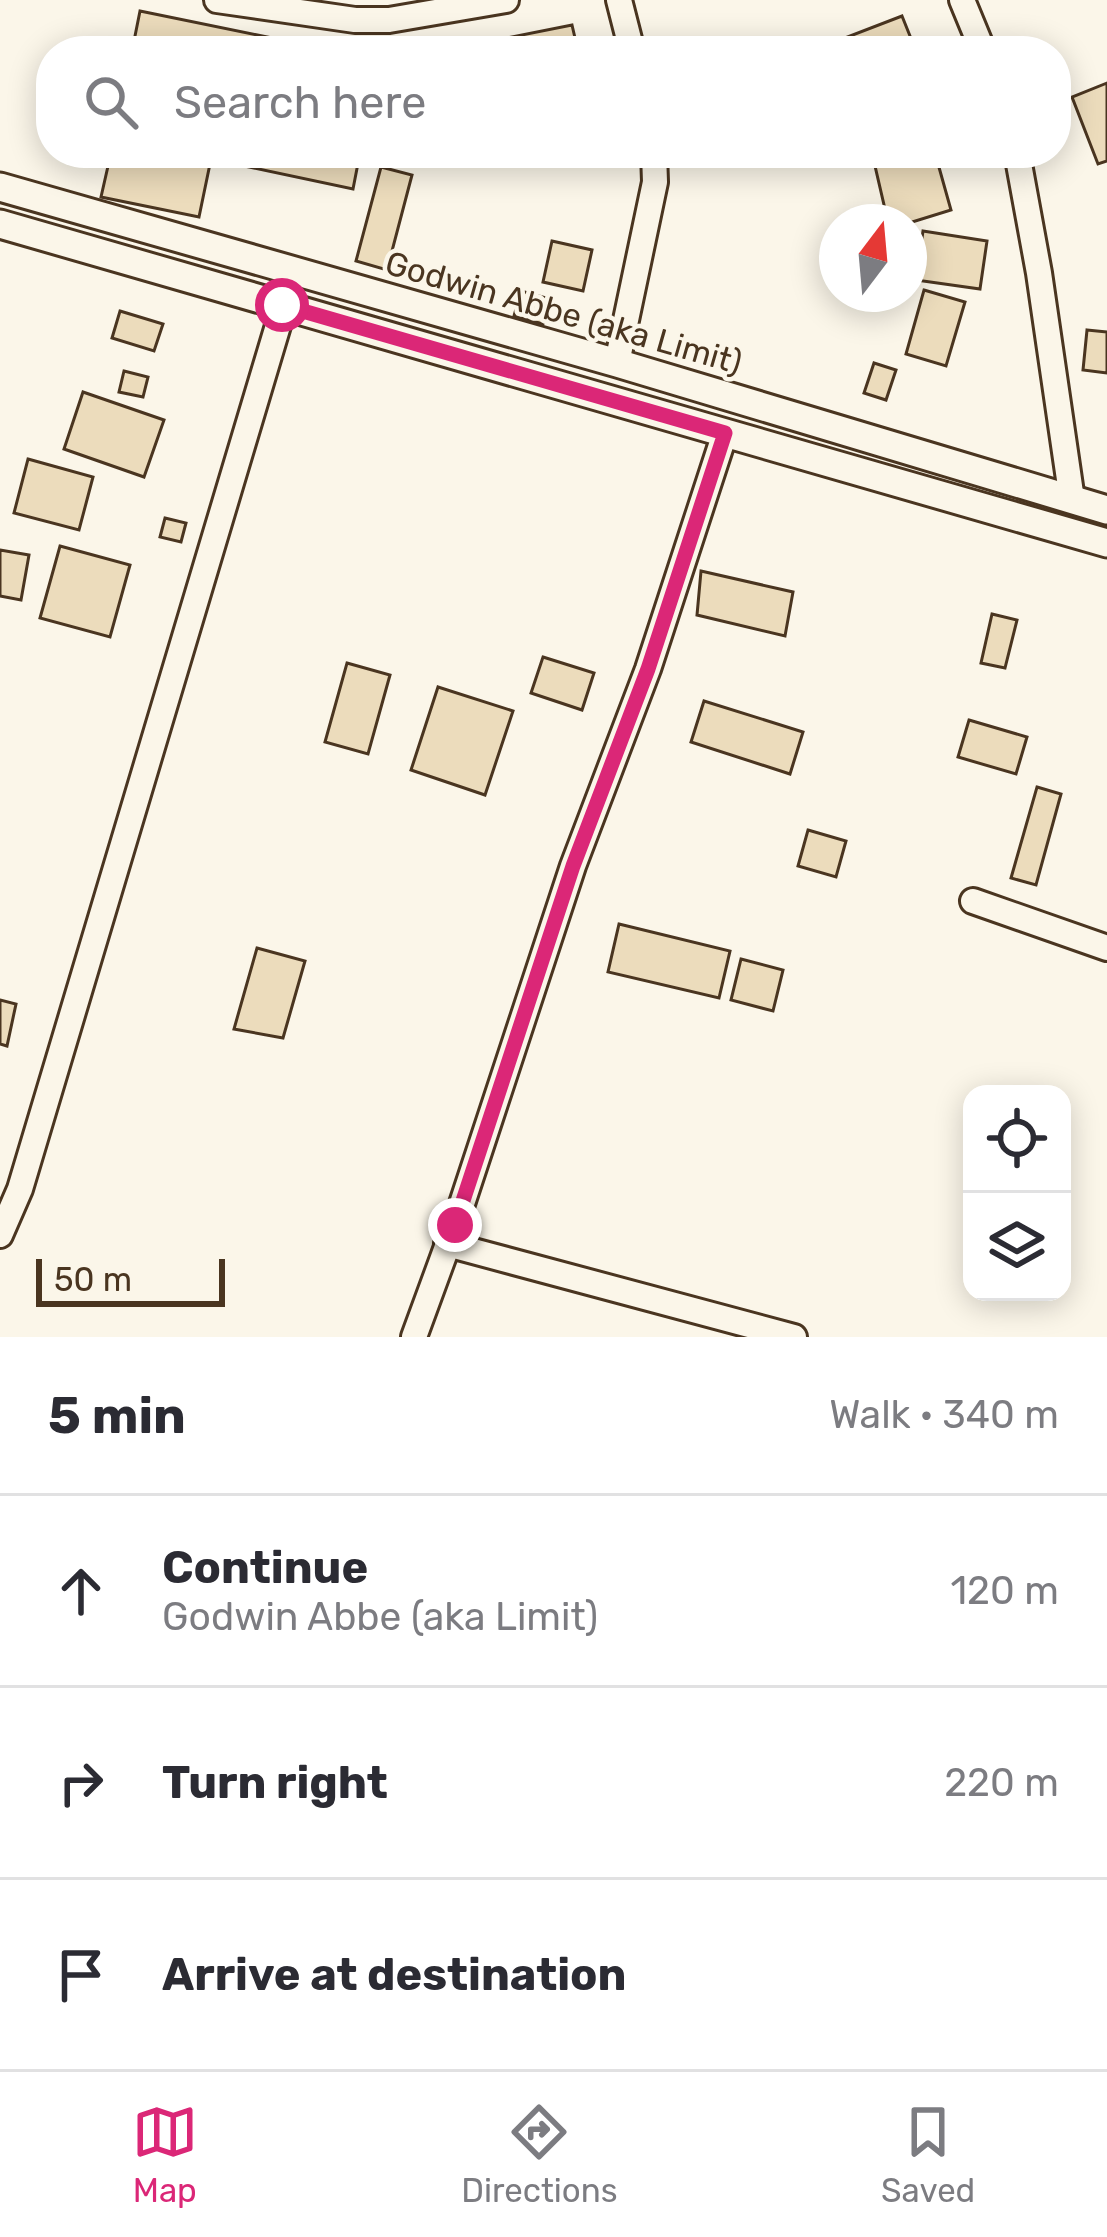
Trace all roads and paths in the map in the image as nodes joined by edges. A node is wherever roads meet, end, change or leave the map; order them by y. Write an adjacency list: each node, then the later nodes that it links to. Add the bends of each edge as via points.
1 (217, 0): 2 (street, via 355,20)
2 (506, 0)
3 (620, 0): 5 (street)
4 (962, 0): 6 (street)
5 (628, 36)
6 (977, 36)
7 (655, 168): 13 (street)
8 (1020, 168): 15 (street)
9 (0, 187): 11 (street, Godwin Abbe (aka Limit))
10 (0, 224): 12 (street)
11 (294, 272): 12 (street); 13 (street, Godwin Abbe (aka Limit))
12 (282, 305): 14 (street); 20 (street)
13 (617, 363): 15 (street, Godwin Abbe (aka Limit))
14 (725, 433): 17 (street); 22 (street)
15 (1072, 500): 16 (street, Godwin Abbe (aka Limit))
16 (1107, 510)
17 (1107, 543)
18 (973, 901): 19 (street)
19 (1107, 948)
20 (10, 1186): 21 (street)
21 (0, 1235)
22 (447, 1244): 23 (street); 24 (street)
23 (414, 1337)
24 (794, 1337)

